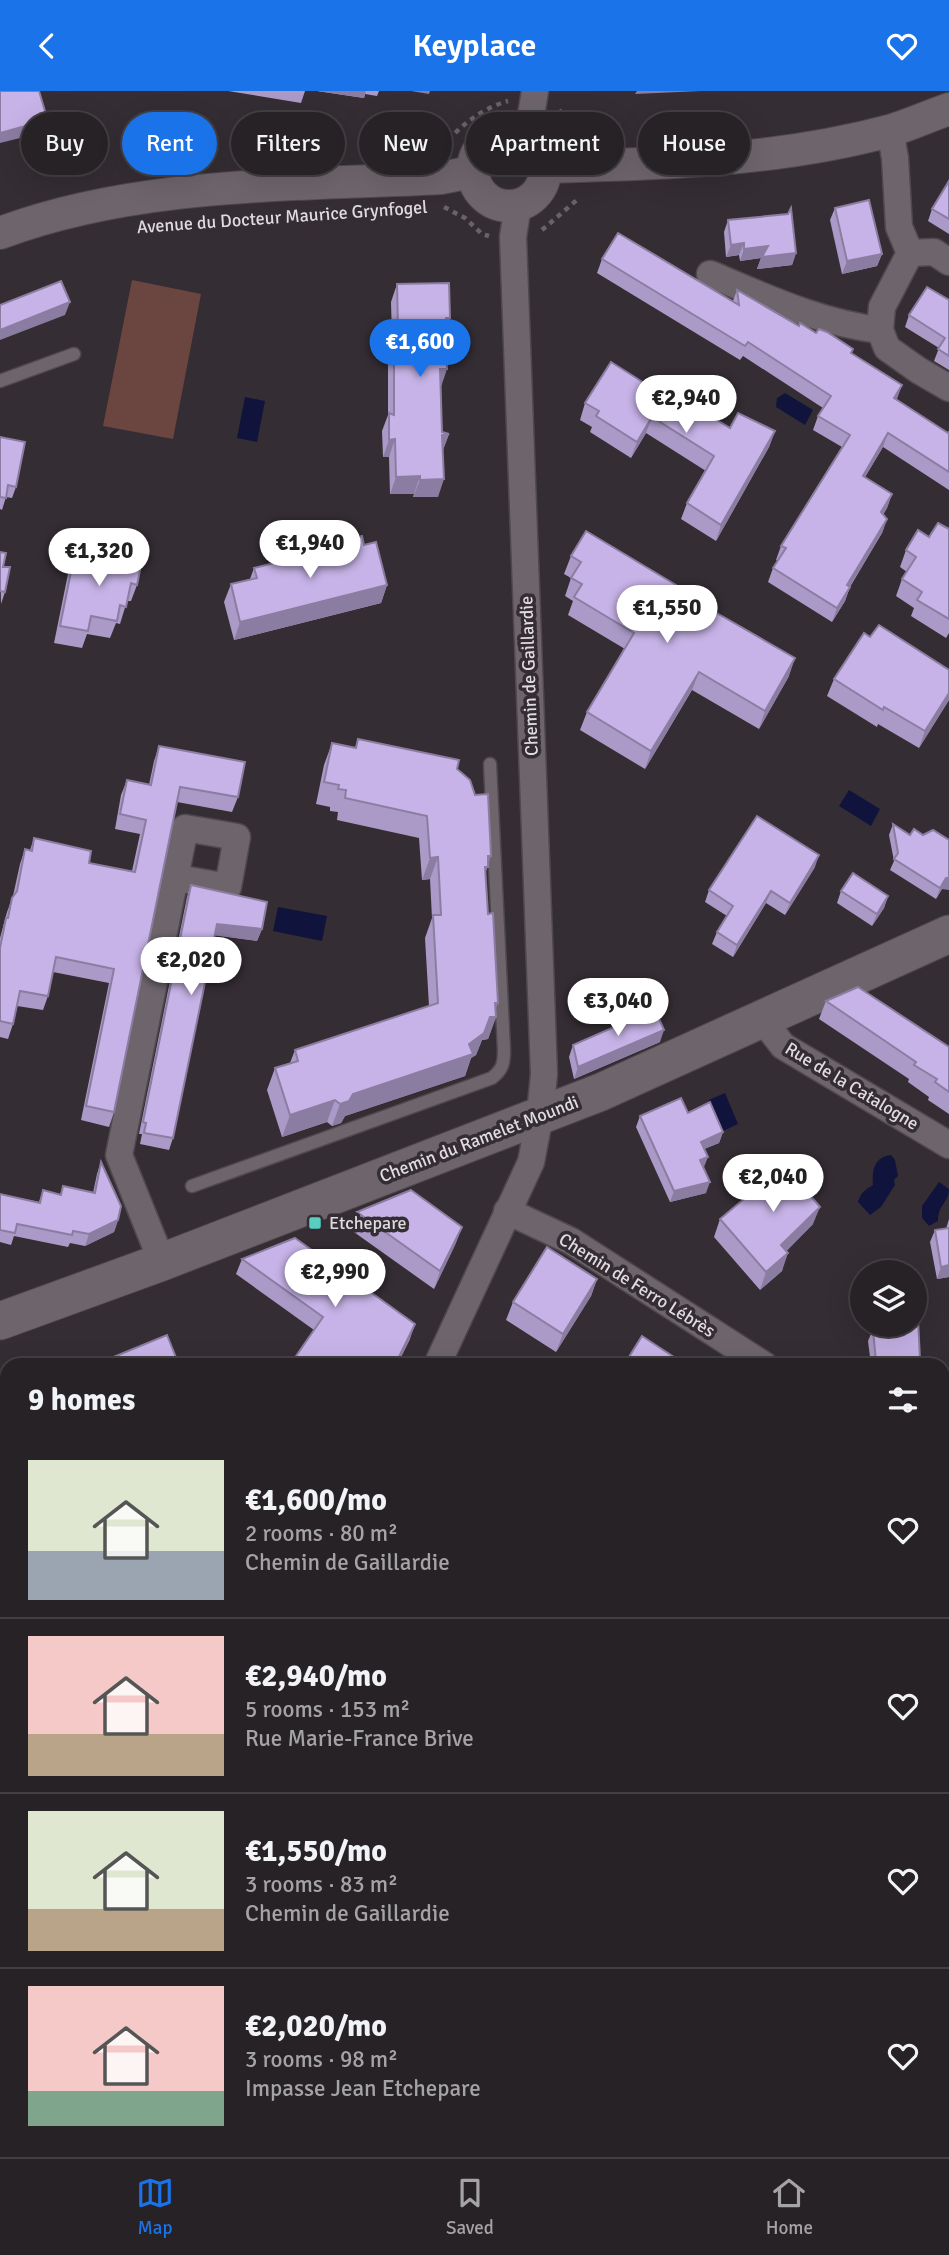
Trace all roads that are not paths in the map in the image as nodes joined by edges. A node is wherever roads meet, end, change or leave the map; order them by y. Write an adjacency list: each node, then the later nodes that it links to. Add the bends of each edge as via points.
1 (526, 95): 3 (street)
2 (949, 109): 4 (street)
3 (530, 112)
4 (890, 130): 5 (street, via 813,148 739,158); 11 (street, via 899,227)
5 (624, 163)
6 (466, 173): 10 (street, Avenue du Docteur Maurice Grynfogel, via 186,192 106,203)
7 (473, 175): 9 (street, via 485,197)
8 (544, 175): 9 (street, via 532,197)
9 (508, 204): 22 (street, Chemin de Gaillardie, via 504,237 544,1074)
10 (0, 233)
11 (910, 253): 12 (street, via 934,252); 14 (street, via 882,307)
12 (949, 262)
13 (710, 274): 14 (street, via 802,311)
14 (880, 330): 17 (street, via 887,348)
15 (74, 354): 16 (lane)
16 (0, 381)
17 (949, 388)
18 (490, 764): 24 (lane, via 504,1050 500,1071)
19 (177, 879): 26 (street, via 119,1155)
20 (949, 934): 21 (main road, Chemin du Ramelet Moundi)
21 (762, 1019): 22 (main road, Chemin du Ramelet Moundi); 23 (street, Rue de la Catalogne, via 783,1046)
22 (540, 1115): 25 (street, via 531,1162); 26 (main road, Chemin du Ramelet Moundi)
23 (949, 1145)
24 (192, 1187)
25 (507, 1211): 28 (street); 29 (street, Chemin de Ferro Lébrès, via 571,1241)
26 (162, 1262): 27 (main road, Chemin du Ramelet Moundi)
27 (0, 1321)
28 (441, 1358)
29 (753, 1358)

